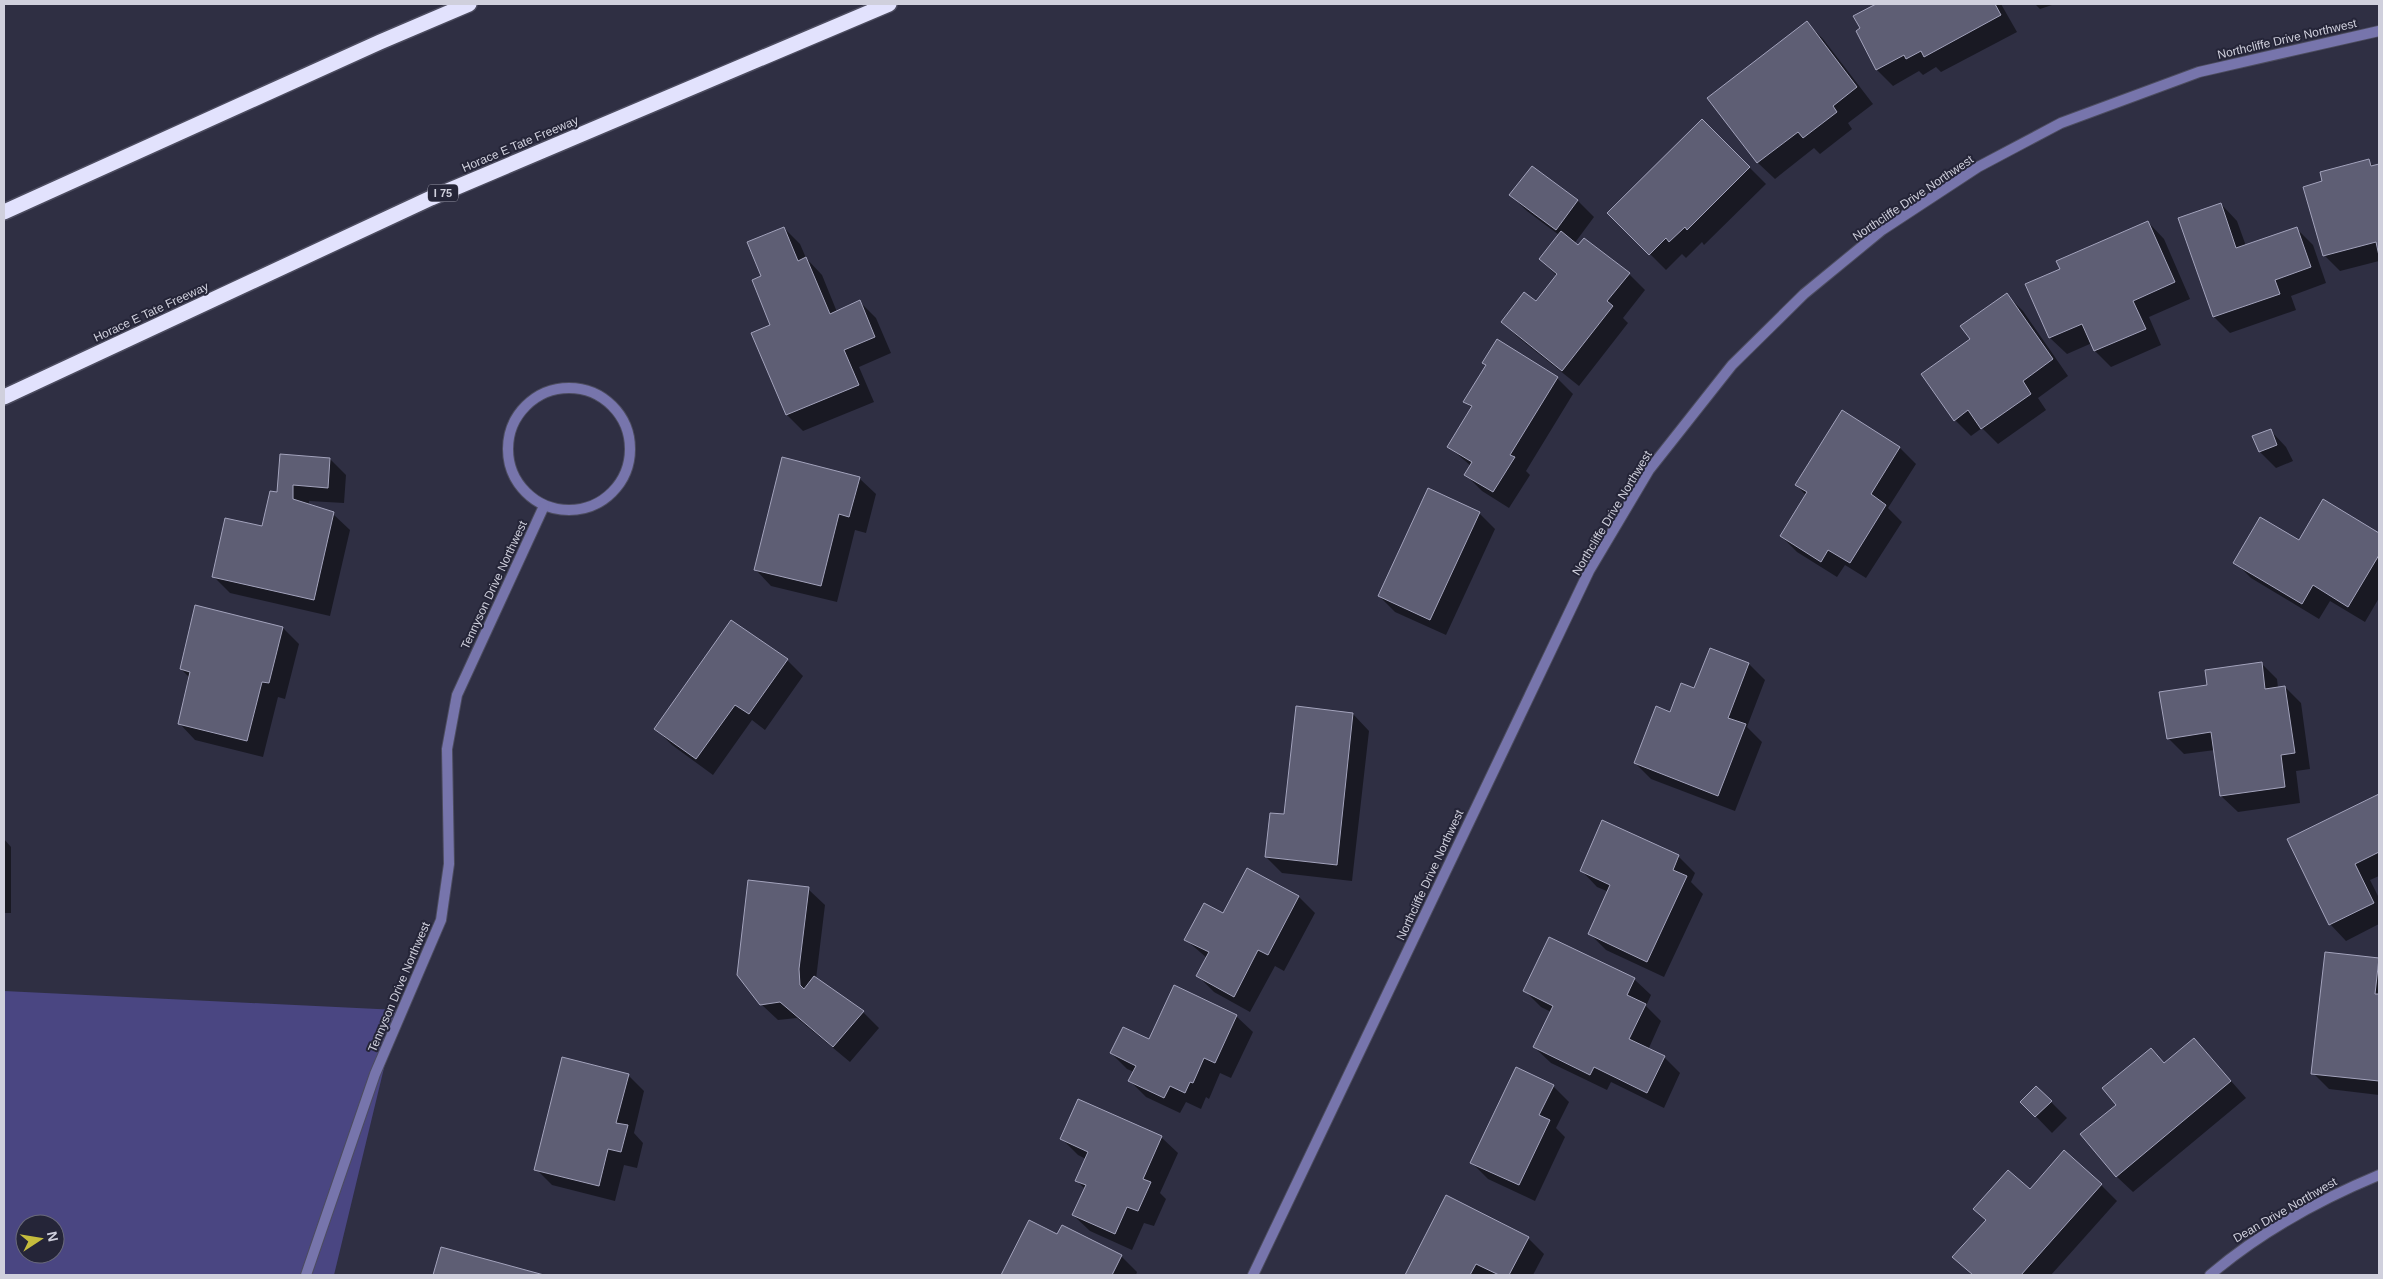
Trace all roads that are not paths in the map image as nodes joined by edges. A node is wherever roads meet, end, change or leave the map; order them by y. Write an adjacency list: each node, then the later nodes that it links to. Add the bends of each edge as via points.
1 (469, 4): 4 (highway)
2 (889, 4): 5 (highway, Horace E Tate Freeway / I 75, via 431,198)
3 (2379, 31): 9 (street, Northcliffe Drive Northwest, via 2199,72 2061,123 1978,167 1882,230 1804,294 1732,365 1649,470 1589,572)
4 (4, 212)
5 (4, 397)
6 (544, 506): 6 (street, via 574,511 614,493 629,465 630,438 617,410 596,394 568,388 540,395 520,413 510,432 508,452 514,474 524,492); 8 (street, Tennyson Drive Northwest, via 457,695 447,749 449,864 440,920 376,1074)
7 (2379, 1175): 10 (street, Dean Drive Northwest, via 2339,1192 2241,1249)
8 (306, 1275)
9 (1253, 1275)
10 (2210, 1275)

